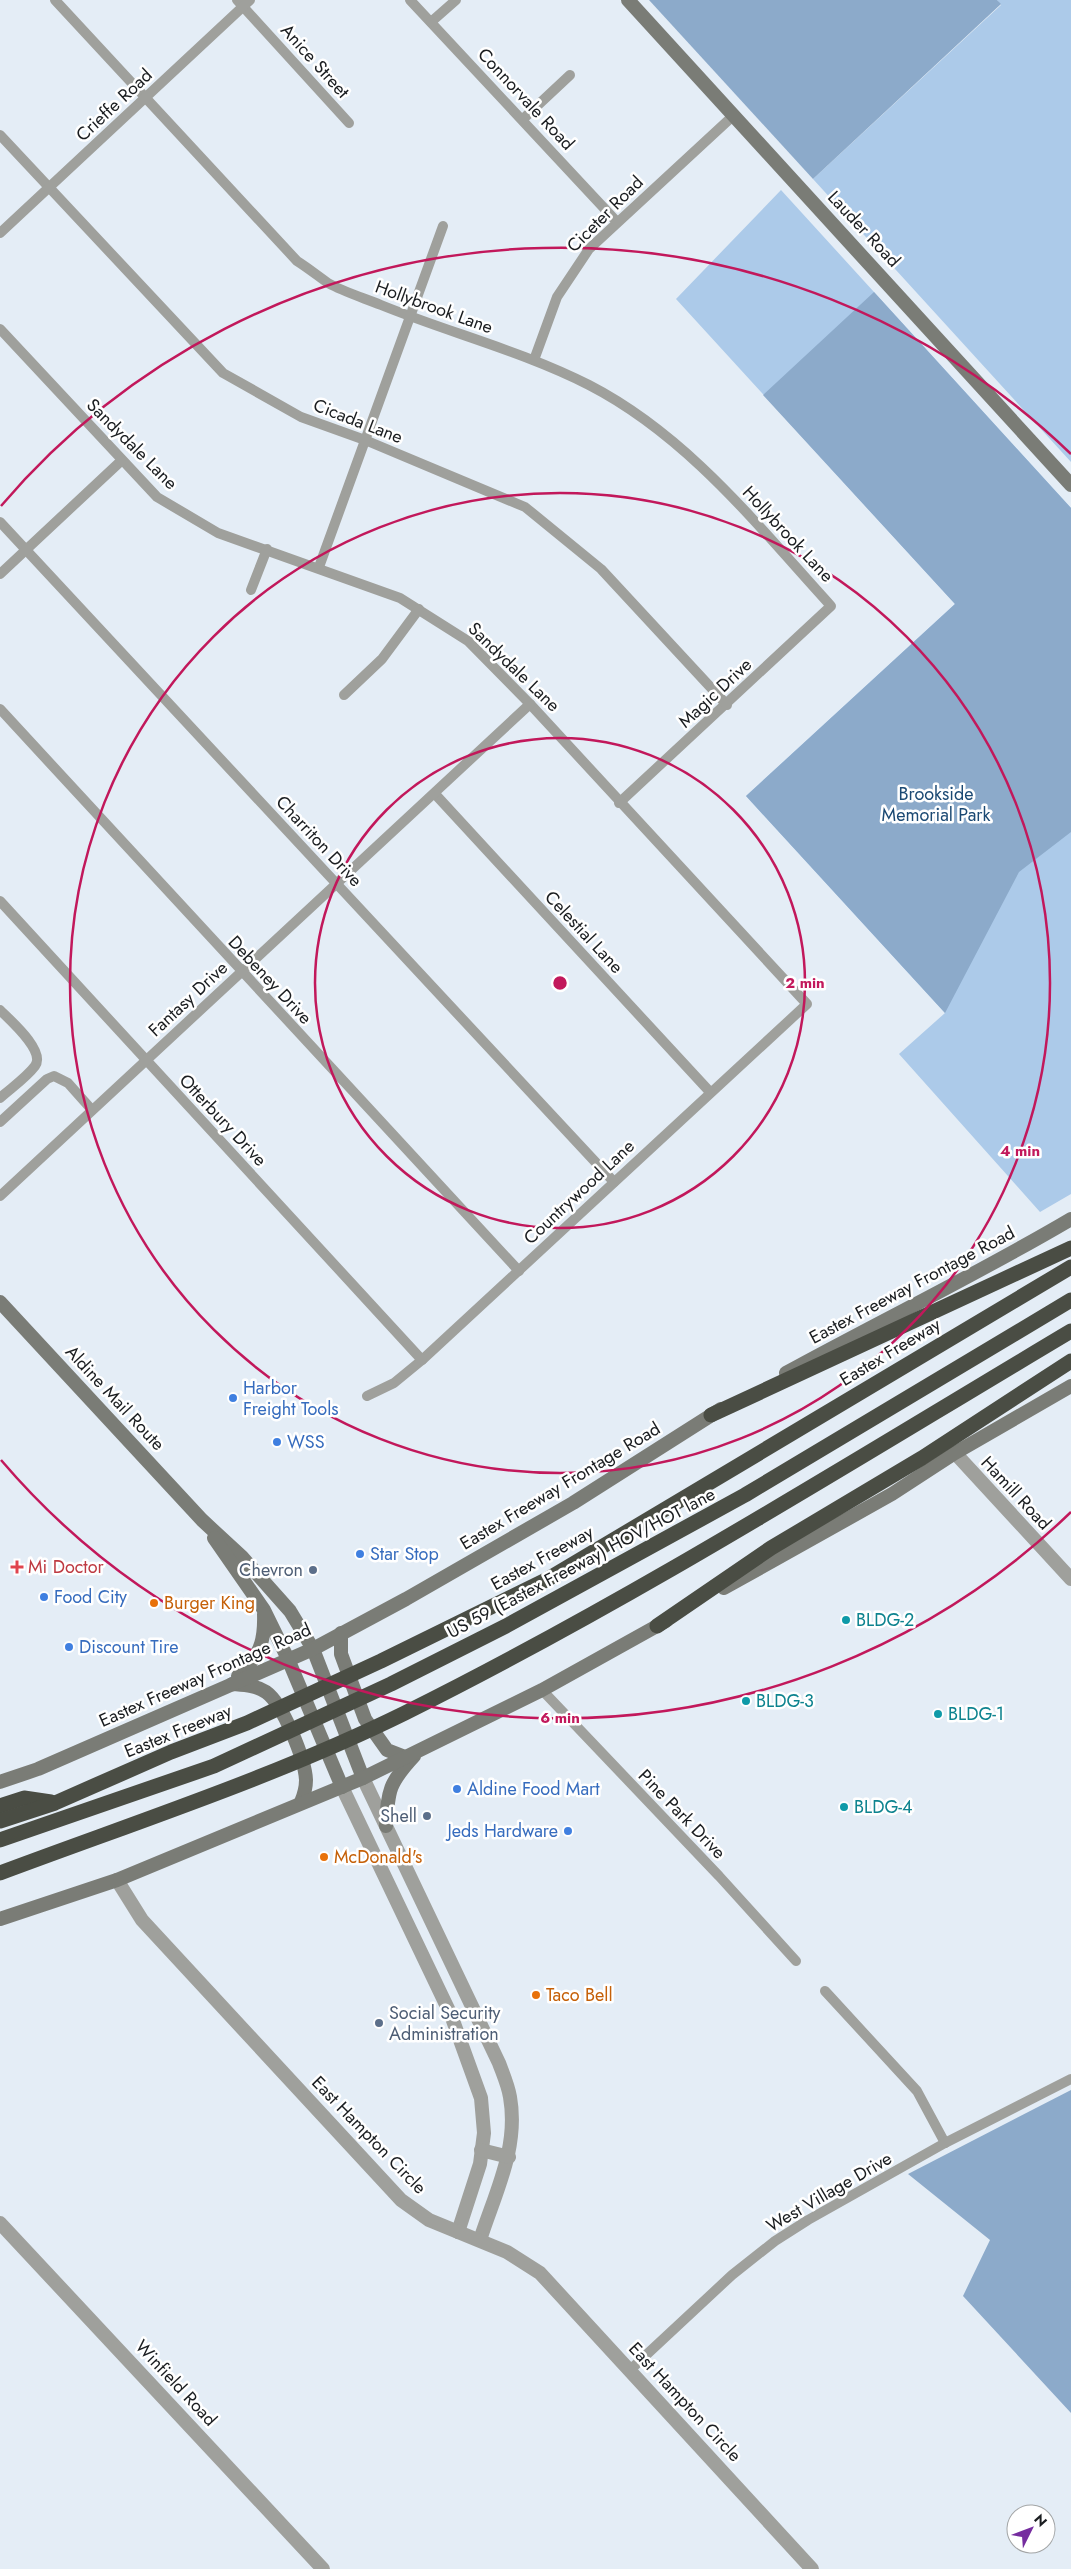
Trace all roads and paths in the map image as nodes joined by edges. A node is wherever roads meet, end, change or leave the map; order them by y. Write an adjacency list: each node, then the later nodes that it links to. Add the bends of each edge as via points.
1 (55, 0): 8 (street, Hollybrook Lane)
2 (410, 0): 6 (street, Connorvale Road)
3 (456, 0): 6 (street)
4 (628, 0): 9 (main road, Lauder Road)
5 (243, 2): 8 (street, Crieffe Road); 11 (street, Anice Street)
6 (431, 22): 10 (street, Connorvale Road)
7 (570, 75): 10 (street)
8 (145, 97): 13 (street, Crieffe Road); 17 (street, Hollybrook Lane, via 297,261 329,283)
9 (734, 115): 14 (street, Ciceter Road); 22 (main road, Lauder Road)
10 (523, 118): 14 (street, Connorvale Road)
11 (349, 123)
12 (0, 134): 13 (street, Cicada Lane)
13 (48, 188): 16 (street, Crieffe Road); 20 (street, Cicada Lane, via 222,373 301,417)
14 (617, 222): 19 (street, Ciceter Road, via 589,249 557,297)
15 (443, 226): 17 (street)
16 (0, 233)
17 (410, 317): 19 (street, Hollybrook Lane); 20 (street)
18 (0, 328): 21 (street, Sandydale Lane)
19 (534, 360): 29 (street, Hollybrook Lane, via 590,386 654,425 728,493)
20 (365, 440): 26 (street); 33 (street, Cicada Lane, via 525,506 601,570)
21 (121, 461): 24 (street, Sandydale Lane, via 157,497 218,533); 25 (street)
22 (1071, 485)
23 (0, 522): 25 (street, Charriton Drive)
24 (267, 549): 26 (street, Sandydale Lane); 28 (street)
25 (26, 550): 27 (street); 37 (street, Charriton Drive)
26 (319, 567): 30 (street, Sandydale Lane, via 400,598)
27 (0, 574)
28 (251, 590)
29 (831, 606): 33 (street, Magic Drive)
30 (419, 610): 31 (street, via 382,660); 32 (street, Sandydale Lane, via 468,641)
31 (344, 695)
32 (530, 704): 35 (street, Fantasy Drive); 36 (street, Sandydale Lane)
33 (727, 705): 36 (street, Magic Drive)
34 (0, 709): 39 (street, Debeney Drive)
35 (435, 794): 37 (street, Fantasy Drive); 45 (street, Celestial Lane)
36 (619, 803): 40 (street, Sandydale Lane)
37 (336, 883): 39 (street, Fantasy Drive); 50 (street, Charriton Drive)
38 (0, 901): 42 (street, Otterbury Drive)
39 (241, 972): 42 (street, Fantasy Drive); 55 (street, Debeney Drive)
40 (807, 1004): 45 (street, Countrywood Lane)
41 (0, 1010): 43 (street, via 34,1047 38,1058)
42 (145, 1060): 47 (street, Fantasy Drive); 59 (street, Otterbury Drive)
43 (35, 1066): 44 (street); 46 (street)
44 (47, 1079): 47 (street, via 54,1076 63,1080); 48 (street)
45 (710, 1092): 50 (street, Countrywood Lane)
46 (0, 1098)
47 (92, 1110): 51 (street, Fantasy Drive)
48 (0, 1122)
49 (0, 1181): 51 (street)
50 (614, 1182): 55 (street, Countrywood Lane)
51 (4, 1193)
52 (1071, 1219): 63 (main road, Eastex Freeway Frontage Road, via 1003,1259)
53 (1071, 1248): 63 (highway)
54 (1071, 1267): 78 (highway, Eastex Freeway, via 548,1579 247,1723)
55 (519, 1271): 59 (street, Countrywood Lane)
56 (1071, 1300): 83 (highway, US 59 (Eastex Freeway) HOV/HOT lane, via 745,1495 506,1626 391,1684 214,1766)
57 (0, 1302): 65 (main road, Aldine Mail Route)
58 (1071, 1331): 84 (highway, via 611,1605 403,1713 270,1772)
59 (422, 1360): 62 (street, Countrywood Lane, via 394,1383)
60 (1071, 1361): 68 (highway, via 922,1458 771,1548)
61 (1071, 1386): 64 (main road)
62 (367, 1396)
63 (711, 1414): 69 (main road, Eastex Freeway Frontage Road, via 573,1503)
64 (955, 1453): 66 (street, Hamill Road); 68 (main road, via 892,1494)
65 (202, 1520): 67 (main road, Aldine Mail Route); 70 (main road, Aldine Mail Route, via 242,1557 290,1611)
66 (1071, 1580)
67 (264, 1610): 71 (main road, Aldine Mail Route); 72 (main road, via 265,1632 261,1647 254,1661)
68 (657, 1626): 73 (main road)
69 (341, 1633): 70 (main road, Eastex Freeway Frontage Road); 74 (main road, via 341,1654 365,1719 387,1750)
70 (313, 1649): 71 (main road, Eastex Freeway Frontage Road); 75 (main road, Aldine Mail Route)
71 (288, 1659): 72 (main road, Eastex Freeway Frontage Road); 77 (main road, Aldine Mail Route)
72 (230, 1684): 76 (main road, Eastex Freeway Frontage Road, via 38,1769); 79 (main road, via 254,1686 267,1693 284,1717 301,1753 306,1779)
73 (542, 1690): 74 (main road); 89 (street, Pine Park Drive)
74 (412, 1754): 75 (main road); 82 (main road, via 390,1787)
75 (363, 1778): 77 (main road); 82 (street)
76 (0, 1782)
77 (342, 1787): 79 (main road); 87 (street)
78 (55, 1802): 80 (highway, via 24,1798); 81 (highway, Eastex Freeway)
79 (301, 1802): 86 (main road)
80 (0, 1806)
81 (0, 1821)
82 (386, 1826): 85 (street)
83 (0, 1840)
84 (0, 1873)
85 (408, 1873): 87 (street); 91 (street)
86 (117, 1880): 88 (main road); 98 (street, East Hampton Circle, via 142,1920 402,2200 429,2220)
87 (387, 1881): 92 (street)
88 (0, 1919)
89 (796, 1961)
90 (825, 1991): 94 (street, via 917,2091)
91 (468, 2002): 92 (street); 96 (street, via 499,2063 510,2094)
92 (449, 2011): 95 (street, via 481,2098)
93 (1071, 2079): 94 (street, West Village Drive)
94 (945, 2144): 100 (street, West Village Drive, via 775,2241)
95 (482, 2150): 96 (street); 98 (street)
96 (509, 2157): 99 (street)
97 (0, 2222): 101 (street, Winfield Road)
98 (458, 2232): 99 (street, East Hampton Circle)
99 (480, 2240): 100 (street, East Hampton Circle, via 508,2252 540,2273)
100 (630, 2370): 102 (street, East Hampton Circle)
101 (323, 2569)
102 (812, 2569)

